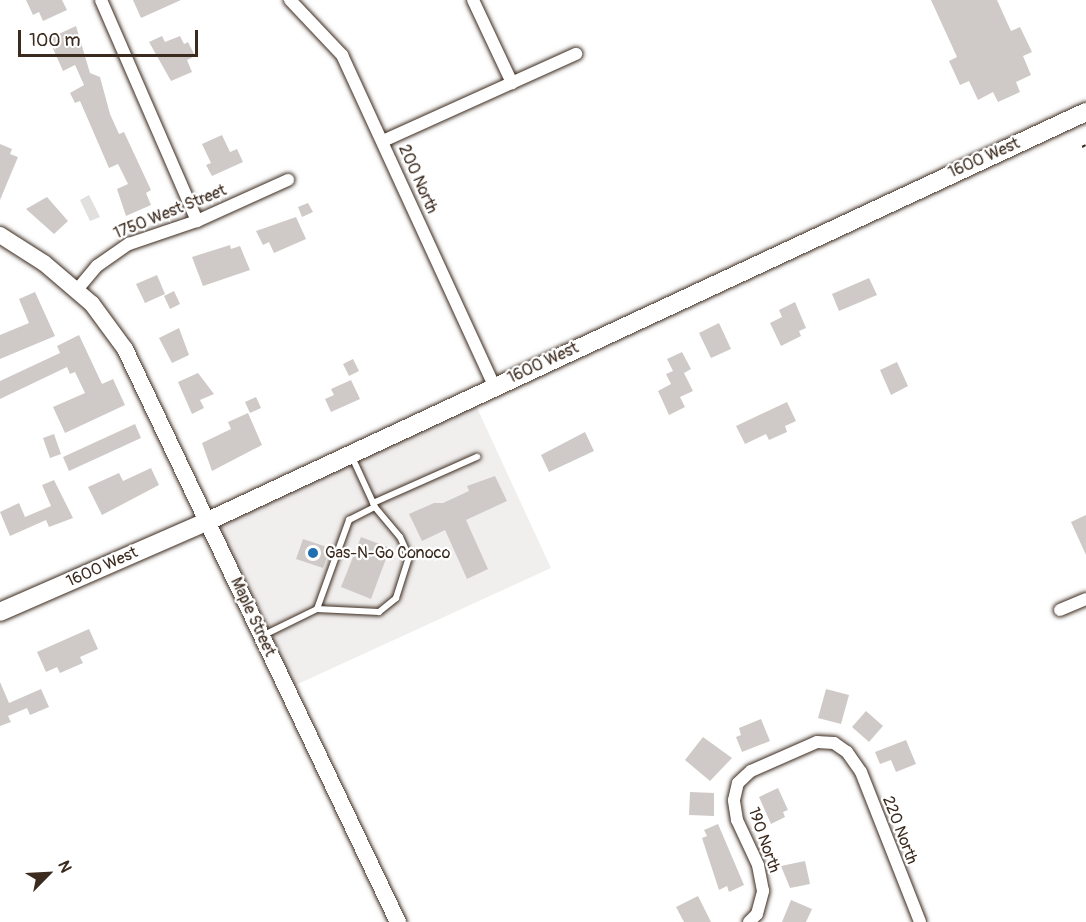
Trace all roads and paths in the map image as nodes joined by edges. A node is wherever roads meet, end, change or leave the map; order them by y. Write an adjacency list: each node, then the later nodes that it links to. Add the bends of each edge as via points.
1 (101, 0): 9 (street)
2 (291, 0): 7 (street, 200 North, via 342,55)
3 (473, 0): 5 (street)
4 (576, 54): 5 (street)
5 (512, 83): 7 (street)
6 (1086, 112): 12 (main road, 1600 West)
7 (383, 141): 12 (street, 200 North)
8 (288, 180): 9 (street, 1750 West Street)
9 (197, 221): 11 (street, 1750 West Street, via 129,244 97,266)
10 (0, 235): 11 (main road, Maple Street, via 44,263)
11 (76, 291): 16 (main road, Maple Street, via 125,349)
12 (494, 386): 13 (main road, 1600 West)
13 (350, 454): 15 (lane); 16 (main road, 1600 West)
14 (477, 457): 15 (lane)
15 (374, 505): 18 (lane, via 349,520); 18 (lane, via 400,537 409,556 396,598 379,612)
16 (208, 521): 20 (main road, 1600 West); 21 (main road, Maple Street)
17 (1086, 599): 19 (street)
18 (317, 609): 21 (lane)
19 (1060, 610)
20 (0, 612)
21 (262, 636): 23 (main road, Maple Street)
22 (847, 752): 24 (street, 190 North, via 834,743 817,742 751,771 738,783 734,800 737,820 758,865 763,891 757,914); 25 (street, 220 North, via 861,772)
23 (398, 922)
24 (749, 922)
25 (920, 922)

